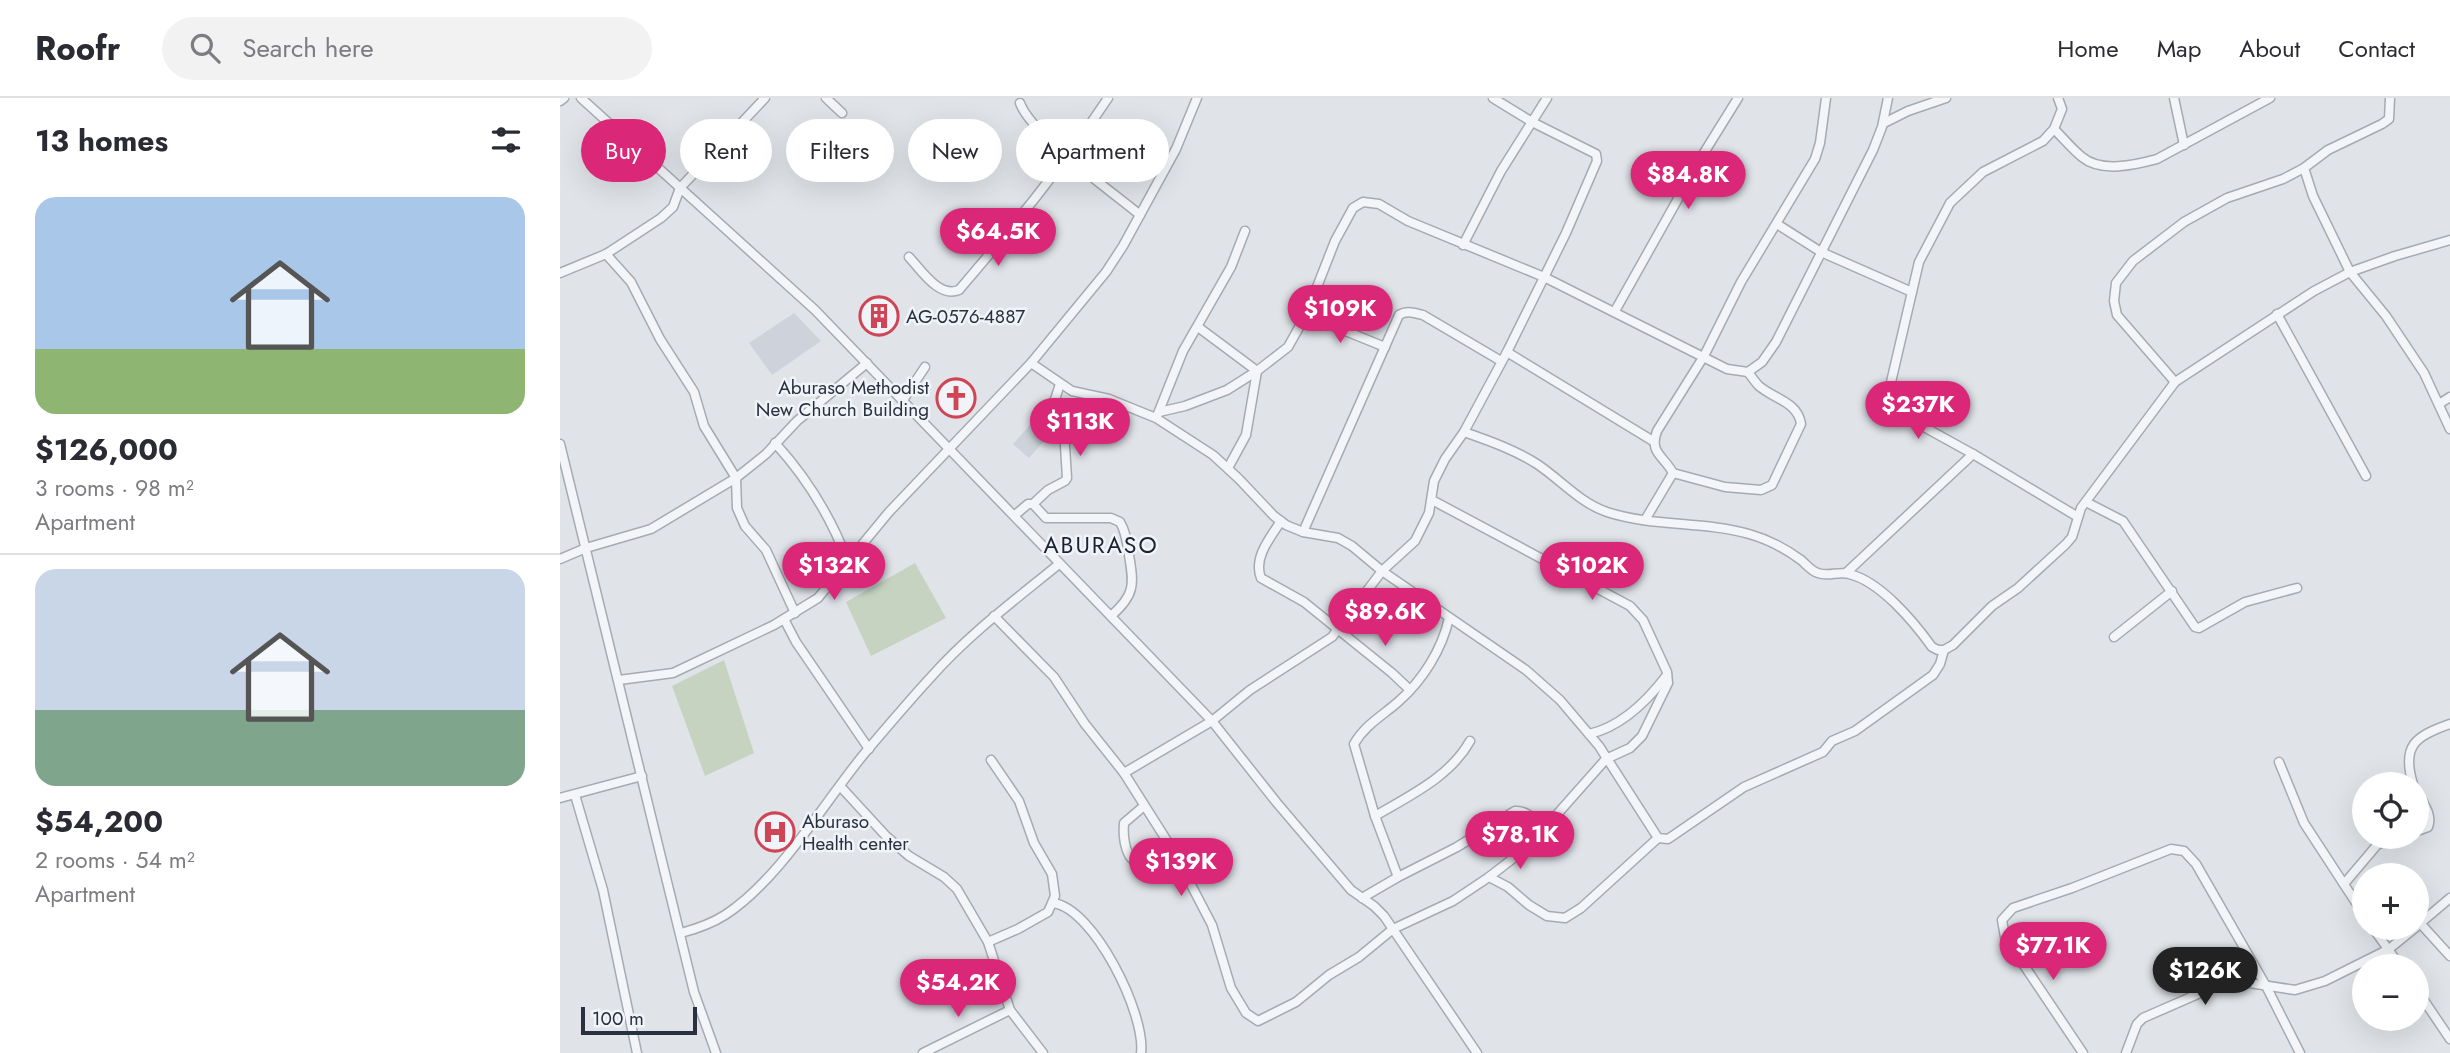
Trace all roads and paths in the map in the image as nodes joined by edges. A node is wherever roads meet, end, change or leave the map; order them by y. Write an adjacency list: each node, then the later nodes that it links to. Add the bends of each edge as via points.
1 (582, 98): 27 (street)
2 (765, 98): 27 (street)
3 (826, 98): 17 (street)
4 (1108, 98): 19 (street)
5 (1197, 98): 28 (street)
6 (1493, 98): 20 (street)
7 (1547, 98): 20 (street)
8 (1738, 98): 40 (street)
9 (1826, 98): 29 (street, via 1815,159)
10 (1888, 98): 21 (street)
11 (1946, 98): 21 (street)
12 (2058, 98): 22 (street, via 2062,109)
13 (2174, 98): 23 (street)
14 (2270, 98): 23 (street)
15 (2390, 98): 24 (street, via 2389,119)
16 (1020, 103): 18 (street)
17 (842, 113)
18 (1029, 119)
19 (1094, 119)
20 (1532, 122): 32 (street); 38 (street, via 1596,154 1598,161)
21 (1884, 123): 33 (street)
22 (2054, 129): 23 (street, via 2083,158 2116,166 2157,159); 39 (street, via 2043,141 1983,172 1950,203 1919,262)
23 (2184, 145)
24 (2304, 167): 36 (street); 53 (street, via 2227,198 2183,222 2133,261 2116,283 2117,315)
25 (1049, 182): 35 (street, via 959,290 951,294 941,290)
26 (1100, 182): 28 (street)
27 (680, 188): 34 (street, via 673,207 662,218); 48 (street, via 816,310)
28 (1140, 215): 49 (street, via 1106,272)
29 (1777, 224): 33 (street); 46 (street)
30 (1245, 230): 43 (street, via 1231,267)
31 (2450, 240): 36 (street)
32 (1463, 245): 38 (street); 42 (street, via 1379,204 1363,202 1353,208 1335,241)
33 (1821, 252): 39 (street); 52 (street, via 1776,342)
34 (607, 254): 37 (street); 69 (street, via 631,282 694,392 710,438)
35 (909, 257)
36 (2350, 272): 41 (street); 57 (street, via 2386,316)
37 (560, 273)
38 (1544, 277): 40 (street); 45 (street)
39 (1912, 292): 65 (street, via 1888,395 1894,408 1906,417)
40 (1615, 312): 46 (street)
41 (2277, 314): 53 (street); 68 (street)
42 (1306, 316): 44 (street); 51 (street, via 1288,347)
43 (1198, 327): 51 (street); 58 (street)
44 (1385, 347): 47 (street, via 1399,315 1410,312); 77 (street)
45 (1507, 352): 47 (street); 61 (street)
46 (1704, 356): 52 (street, via 1727,369); 61 (street)
47 (1501, 361): 60 (street)
48 (867, 363): 56 (street); 62 (street)
49 (1031, 363): 54 (street); 64 (street)
50 (925, 367): 56 (street)
51 (1257, 371): 58 (street, via 1227,390); 66 (street, via 1246,435)
52 (1748, 372): 67 (street, via 1759,386 1800,416 1801,424 1772,485 1761,490 1725,487)
53 (2175, 382): 71 (street)
54 (1060, 384): 58 (street); 72 (street, via 1050,415 1064,430 1067,478)
55 (2450, 397): 57 (street)
56 (903, 400): 64 (street)
57 (2439, 404): 59 (street)
58 (1157, 415): 66 (street)
59 (2450, 429)
60 (1464, 432): 70 (street, via 1434,481); 75 (street, via 1535,463 1606,512)
61 (1653, 442): 67 (street)
62 (775, 443): 69 (street); 80 (street, via 818,498)
63 (560, 444): 78 (street)
64 (949, 447): 73 (street); 80 (street)
65 (1973, 454): 74 (street); 83 (street)
66 (1228, 468): 76 (street)
67 (1673, 473): 75 (street)
68 (2366, 476)
69 (736, 478): 78 (street, via 652,529); 86 (street, via 737,508 766,550)
70 (1432, 500): 82 (street, via 1415,541); 94 (street, via 1630,606 1648,629)
71 (2087, 502): 74 (street); 85 (street, via 2123,521)
72 (1033, 505): 73 (street); 87 (street, via 1046,518 1111,518 1122,525 1133,582 1128,599)
73 (1015, 515): 81 (street)
74 (2078, 517): 93 (street, via 2066,544)
75 (1644, 520): 83 (street, via 1747,533 1764,538 1818,573)
76 (1281, 521): 77 (street); 91 (street, via 1261,555 1261,578 1304,602)
77 (1303, 532): 82 (street, via 1338,538)
78 (586, 548): 79 (street); 95 (street)
79 (560, 559)
80 (848, 562): 86 (street, via 818,598)
81 (1059, 564): 87 (street); 88 (street)
82 (1382, 571): 89 (street); 91 (street)
83 (1846, 573): 93 (street, via 1884,593 1931,647)
84 (2297, 588): 85 (street, via 2245,602 2197,628)
85 (2172, 591): 92 (street)
86 (795, 613): 90 (street)
87 (1111, 616): 97 (street)
88 (994, 617): 101 (street, via 932,676); 106 (street, via 1054,677)
89 (1449, 618): 96 (street, via 1440,647); 99 (street, via 1543,683)
90 (784, 619): 95 (street, via 673,673); 101 (street)
91 (1338, 630): 96 (street); 97 (street)
92 (2114, 637)
93 (1944, 650): 114 (street, via 1933,675 1855,731 1832,741 1823,752 1763,777 1668,839)
94 (1667, 675): 99 (street, via 1650,697 1615,723); 102 (street, via 1668,683 1642,736 1630,748)
95 (619, 680): 107 (street)
96 (1410, 690): 112 (street, via 1361,732 1354,744)
97 (1212, 721): 106 (street); 121 (street)
98 (2450, 724): 105 (street, via 2415,741)
99 (1589, 734): 102 (street)
100 (1469, 741): 112 (street, via 1462,755 1439,776)
101 (869, 749): 108 (street)
102 (1606, 759): 113 (street); 114 (street)
103 (991, 760): 123 (street, via 1019,801 1034,843 1052,874)
104 (2279, 762): 119 (street, via 2304,823)
105 (2409, 772)
106 (1124, 773): 111 (street)
107 (642, 776): 109 (street); 126 (street)
108 (840, 786): 126 (street, via 748,898 703,927); 130 (street, via 886,836 957,888)
109 (575, 794): 110 (street); 138 (street, via 603,890)
110 (560, 798)
111 (1144, 806): 115 (street); 115 (street, via 1124,823 1122,835 1129,855 1146,862)
112 (1375, 816): 117 (street)
113 (1544, 830): 117 (street, via 1529,815 1515,811); 118 (street)
114 (1658, 838): 118 (street, via 1565,918 1547,916)
115 (1170, 845): 125 (street, via 1212,925 1231,988 1246,1013 1258,1021 1296,1002)
116 (2374, 849): 119 (street)
117 (1398, 877): 121 (street)
118 (1489, 877): 125 (street, via 1453,901)
119 (2344, 884): 120 (street)
120 (2352, 896)
121 (1362, 898): 125 (street)
122 (2450, 898): 124 (street)
123 (1053, 903): 130 (street, via 1048,912); 142 (street, via 1067,907 1107,951 1135,1015)
124 (2429, 915)
125 (1393, 929): 143 (street)
126 (681, 933): 139 (street, via 694,992)
127 (2429, 936): 133 (street)
128 (2382, 940): 131 (street)
129 (2400, 940): 131 (street)
130 (988, 942): 136 (street)
131 (2389, 949): 132 (street); 134 (street, via 2303,988)
132 (2392, 954)
133 (2450, 956)
134 (2266, 986): 144 (street, via 2196,864 2184,851 2171,849 2013,908 2002,920 2006,937); 145 (street, via 2230,980 2143,1018); 146 (street)
135 (2429, 1008): 137 (street)
136 (1010, 1010): 140 (street); 141 (street)
137 (2450, 1039)
138 (638, 1053)
139 (716, 1053)
140 (923, 1053)
141 (1043, 1053)
142 (1140, 1053)
143 (1477, 1053)
144 (2083, 1053)
145 (2126, 1053)
146 (2300, 1053)

